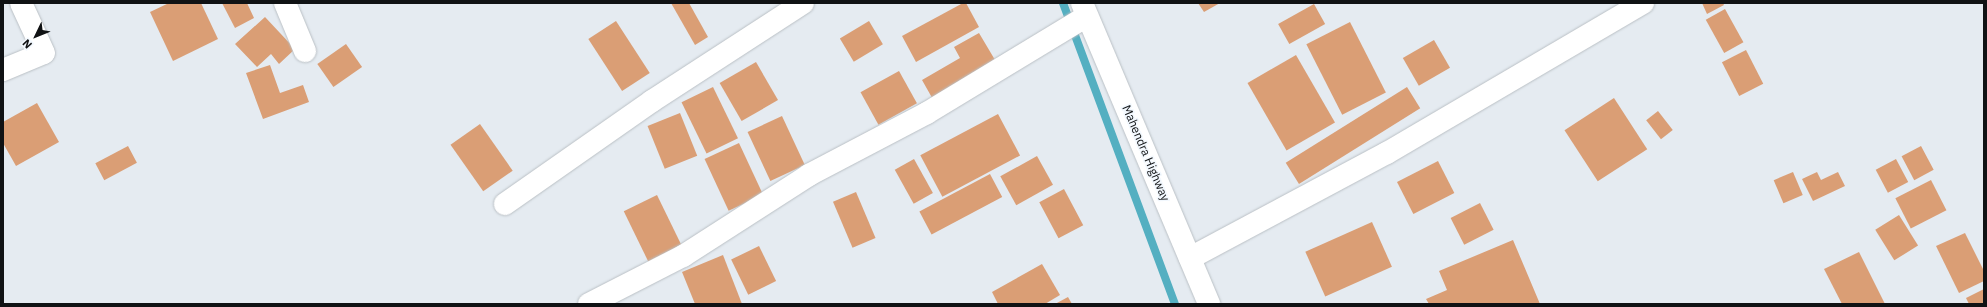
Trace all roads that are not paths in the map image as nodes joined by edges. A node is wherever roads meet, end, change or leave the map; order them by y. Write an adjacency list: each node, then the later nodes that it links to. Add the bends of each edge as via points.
1 (20, 3): 7 (main road, via 44,53)
2 (286, 3): 6 (main road)
3 (803, 3): 8 (main road, via 652,101)
4 (1642, 3): 9 (main road, via 1387,153)
5 (1085, 10): 9 (main road, Mahendra Highway); 10 (main road, via 927,113 809,175 683,256)
6 (305, 51)
7 (3, 70)
8 (505, 204)
9 (1190, 258): 11 (main road, Mahendra Highway)
10 (589, 304)
11 (1209, 304)

